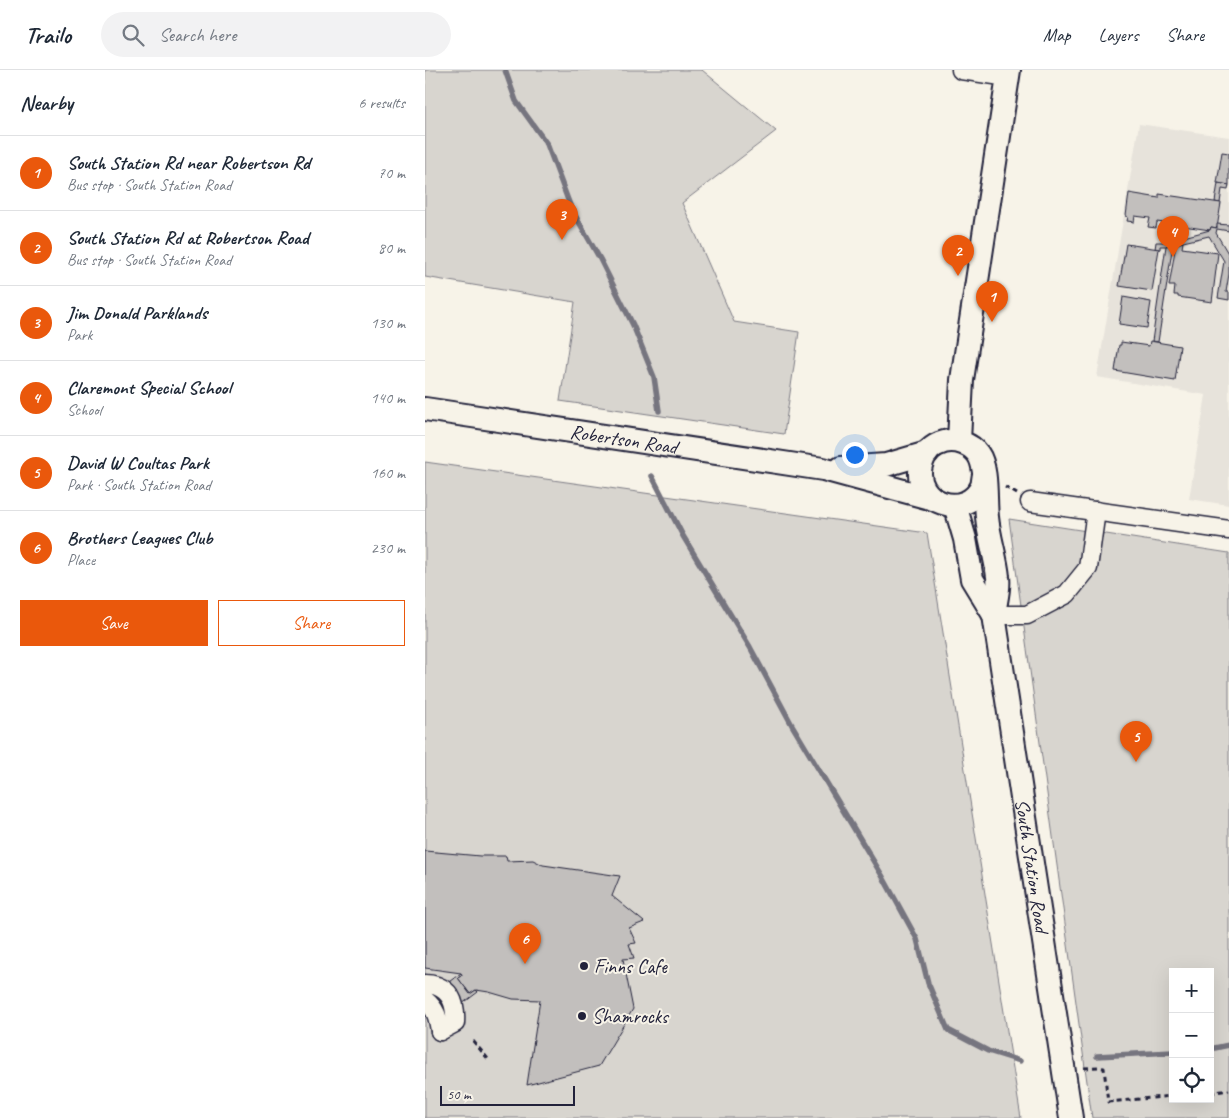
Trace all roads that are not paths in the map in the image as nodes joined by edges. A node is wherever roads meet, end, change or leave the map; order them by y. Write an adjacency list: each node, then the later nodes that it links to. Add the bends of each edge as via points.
1 (961, 70): 2 (street)
2 (1009, 74): 4 (main road, via 962,380)
3 (425, 409): 6 (main road, Robertson Road)
4 (959, 441): 5 (main road, via 936,445); 7 (main road, South Station Road, via 978,453)
5 (927, 453): 6 (main road, Robertson Road, via 886,465); 8 (main road, via 922,462 921,482)
6 (823, 469): 8 (main road, Robertson Road)
7 (984, 475): 10 (main road, via 982,486 975,495); 13 (main road, South Station Road, via 987,518 999,579)
8 (933, 499): 10 (main road)
9 (1030, 502): 11 (street)
10 (955, 505): 13 (main road, South Station Road, via 972,579)
11 (1096, 511): 12 (street); 13 (street, via 1087,568 1067,594 1027,615)
12 (1229, 530)
13 (994, 615): 17 (main road, South Station Road)
14 (425, 984): 16 (street, via 438,986 454,1002 455,1023)
15 (425, 1000): 16 (street, via 438,1017)
16 (433, 1028)
17 (1071, 1118)

